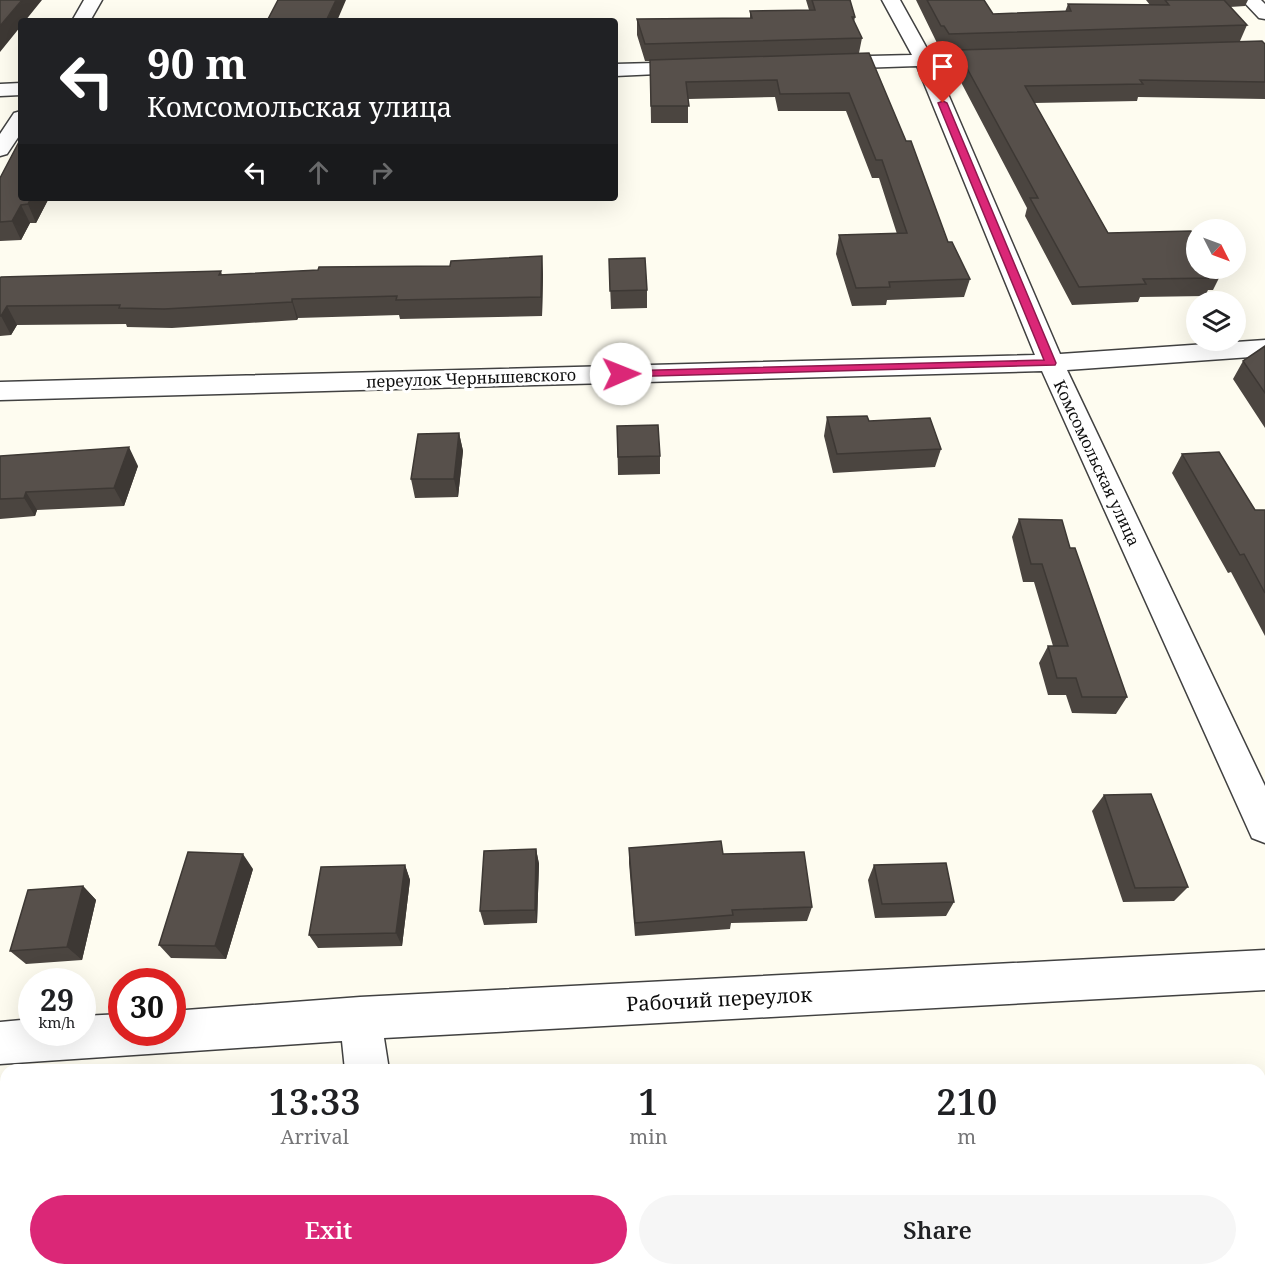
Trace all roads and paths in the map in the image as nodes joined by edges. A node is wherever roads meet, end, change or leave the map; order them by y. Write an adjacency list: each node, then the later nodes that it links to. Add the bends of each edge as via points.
1 (93, 0): 5 (street)
2 (891, 0): 7 (street, Комсомольская улица)
3 (1251, 0): 4 (street)
4 (1265, 14)
5 (83, 18)
6 (1018, 57): 7 (street)
7 (924, 60): 8 (street); 16 (street, Комсомольская улица)
8 (806, 64)
9 (710, 67): 10 (street)
10 (618, 70)
11 (18, 89): 12 (street)
12 (0, 90)
13 (18, 122): 14 (street)
14 (0, 150)
15 (1265, 348): 16 (street, переулок Чернышевского)
16 (1051, 363): 17 (street, переулок Чернышевского); 18 (street, Комсомольская улица)
17 (0, 391)
18 (1265, 826)
19 (1265, 970): 20 (street, Рабочий переулок)
20 (360, 1018): 21 (street, Рабочий переулок); 24 (street)
21 (186, 1031)
22 (108, 1036): 23 (street)
23 (0, 1044)
24 (367, 1064)

